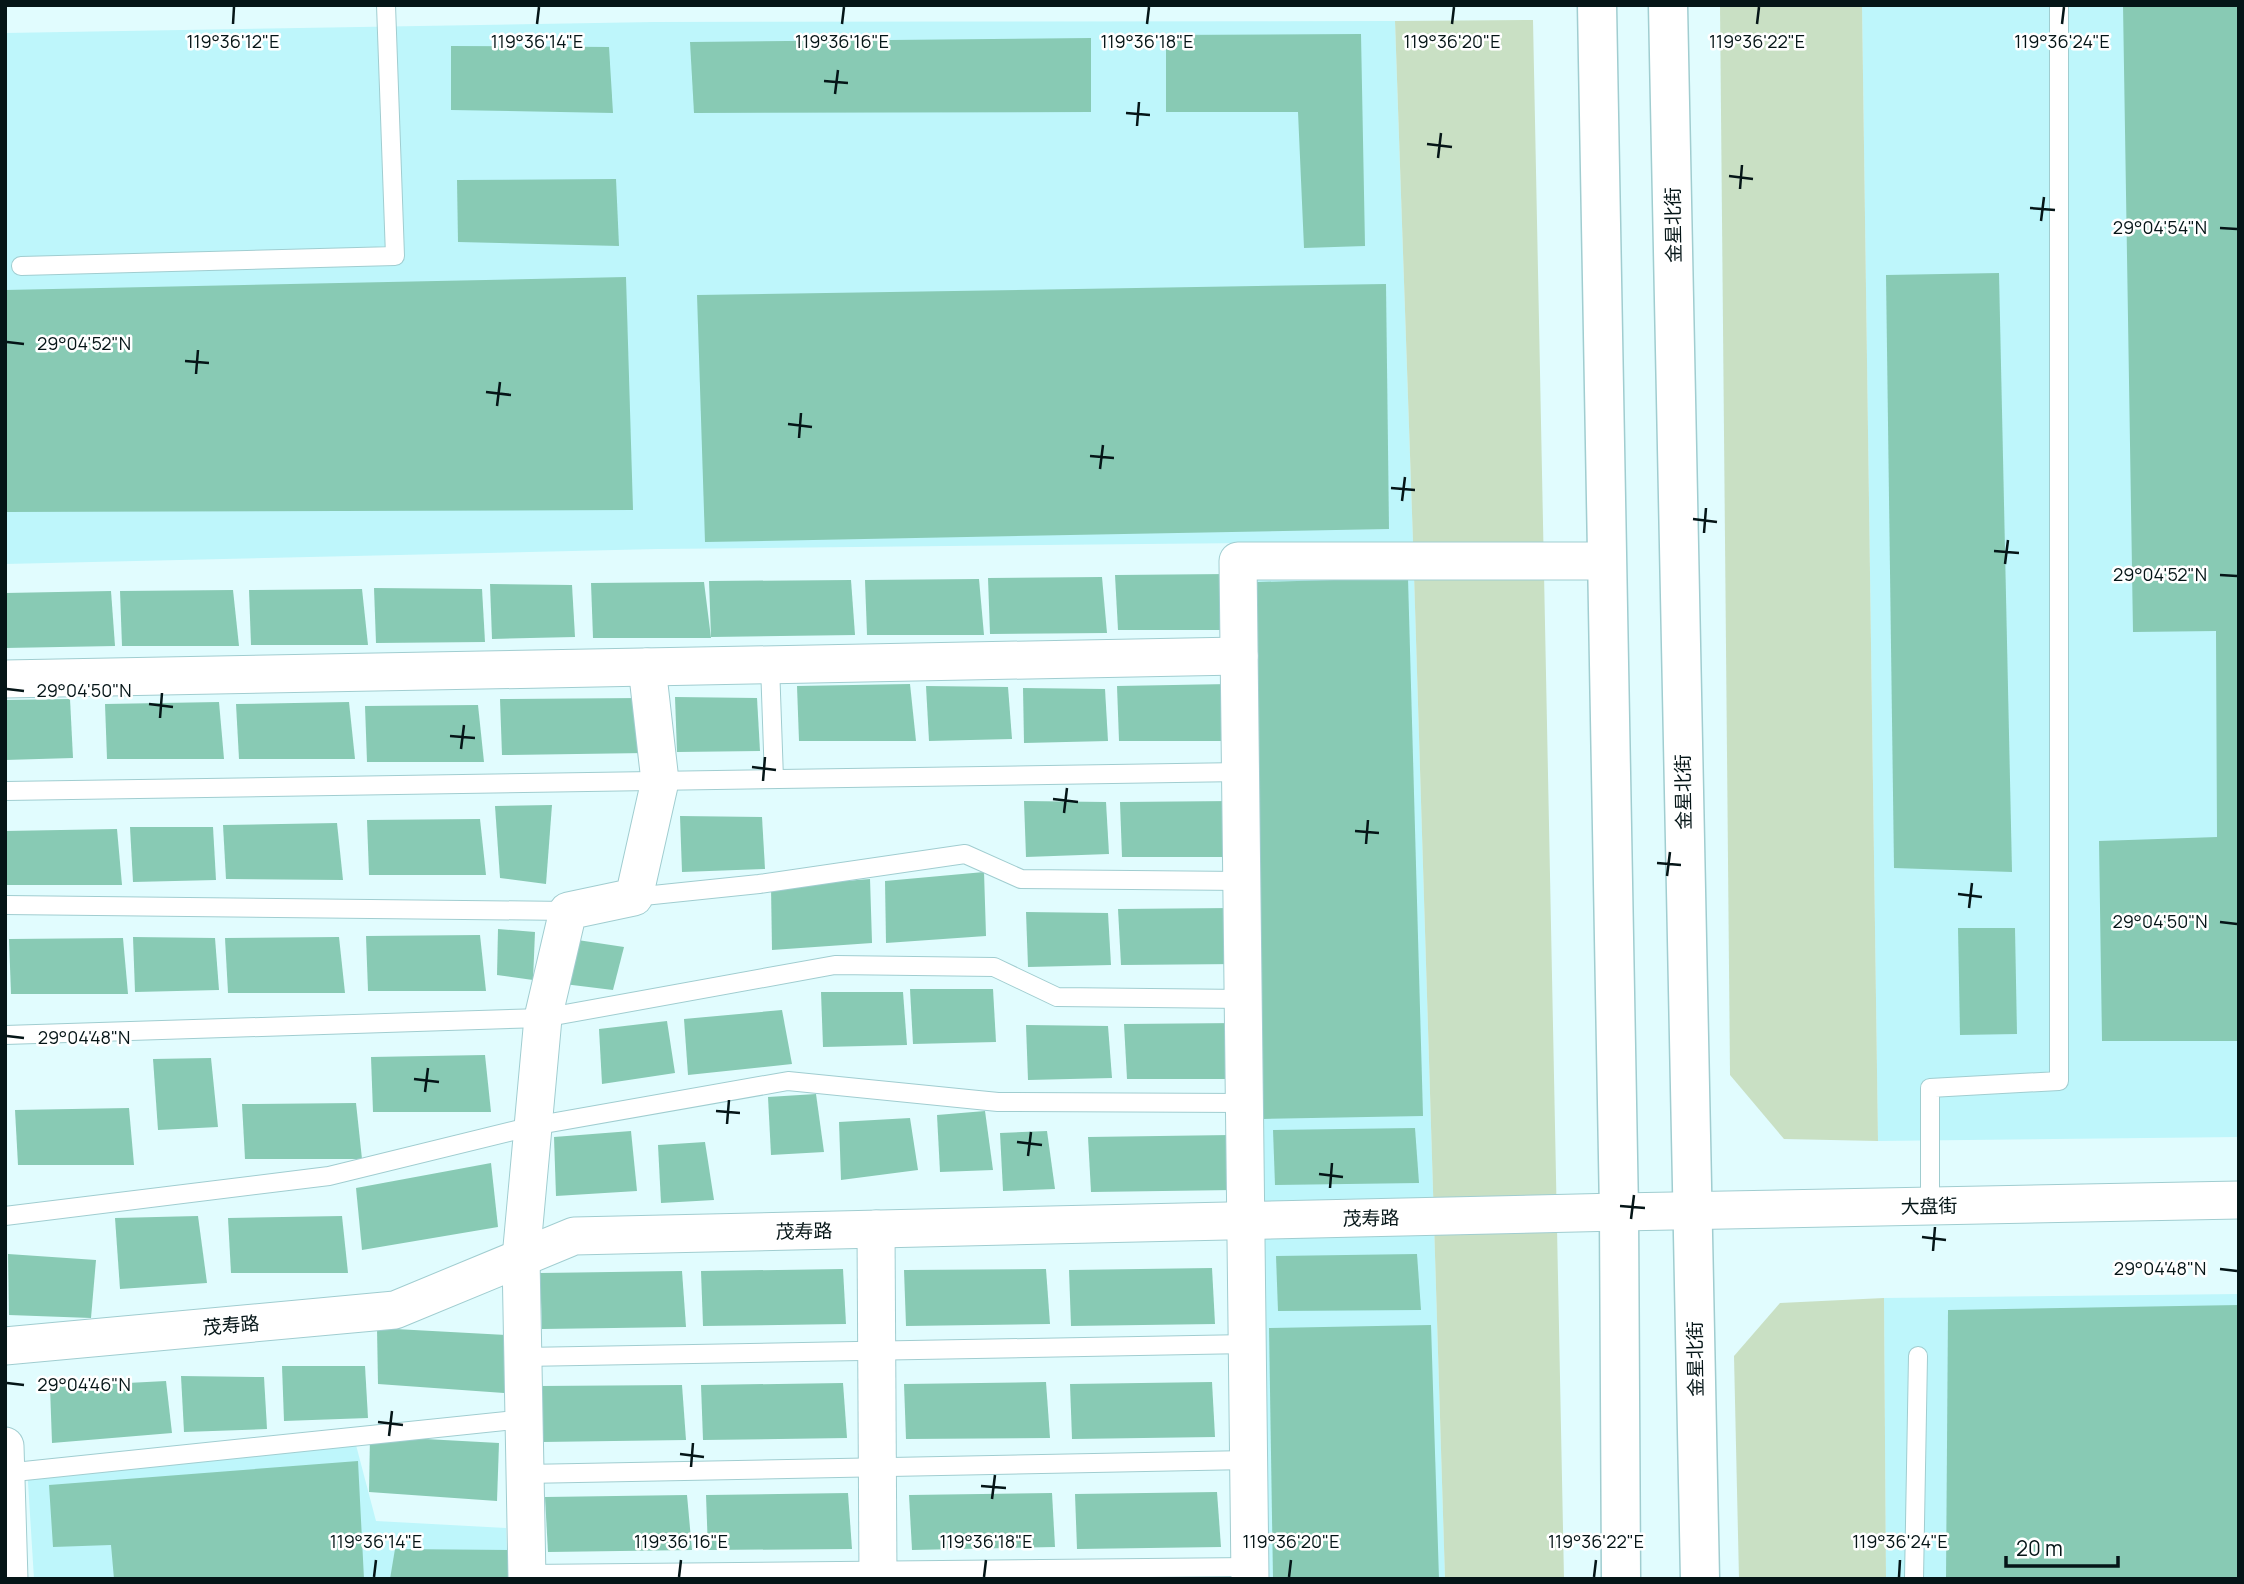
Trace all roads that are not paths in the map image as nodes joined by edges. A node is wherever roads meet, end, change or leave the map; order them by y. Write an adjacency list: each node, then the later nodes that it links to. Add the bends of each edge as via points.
1 (386, 5): 5 (lane, via 395,256)
2 (1597, 5): 6 (main road)
3 (1668, 5): 26 (main road, 金星北街)
4 (2059, 5): 25 (lane, via 2059,1081 1930,1088)
5 (21, 266)
6 (1607, 561): 7 (street, via 1238,561); 27 (main road)
7 (1239, 656): 8 (street); 11 (street)
8 (770, 665): 9 (street); 12 (lane)
9 (647, 667): 10 (street); 13 (street)
10 (5, 679)
11 (1241, 772): 12 (lane); 15 (street)
12 (774, 779): 13 (lane)
13 (660, 781): 14 (lane); 16 (street)
14 (5, 791)
15 (1242, 881): 16 (lane, via 1021,879 965,854); 19 (street)
16 (634, 897): 18 (street)
17 (5, 905): 18 (lane)
18 (568, 911): 20 (street)
19 (1243, 999): 20 (lane, via 1057,997 994,967 835,965); 22 (street)
20 (543, 1018): 21 (lane); 23 (street)
21 (5, 1035)
22 (1245, 1102): 23 (lane, via 998,1102 788,1082); 29 (street)
23 (533, 1126): 28 (lane, via 329,1176); 31 (street)
24 (2239, 1200): 25 (street, 大盘街)
25 (1930, 1206): 26 (street, 大盘街)
26 (1691, 1211): 27 (street, 大盘街); 48 (main road, 金星北街)
27 (1619, 1212): 29 (street, 茂寿路); 47 (main road)
28 (5, 1216)
29 (1246, 1221): 30 (street, 茂寿路); 32 (street)
30 (876, 1229): 31 (street, 茂寿路, via 574,1236); 34 (street)
31 (521, 1258): 33 (street, 茂寿路, via 395,1310); 36 (street)
32 (1248, 1344): 34 (lane); 39 (street)
33 (5, 1346)
34 (876, 1351): 36 (lane); 40 (street)
35 (1918, 1356): 49 (lane)
36 (523, 1357): 37 (street)
37 (524, 1419): 41 (lane); 42 (street)
38 (5, 1446): 41 (street)
39 (1249, 1460): 40 (lane); 43 (street)
40 (877, 1468): 42 (lane); 44 (street)
41 (6, 1473): 46 (street)
42 (525, 1474): 45 (street)
43 (1250, 1573): 44 (lane)
44 (878, 1575): 45 (lane)
45 (527, 1576)
46 (9, 1579)
47 (1620, 1579)
48 (1700, 1579)
49 (1914, 1579)

